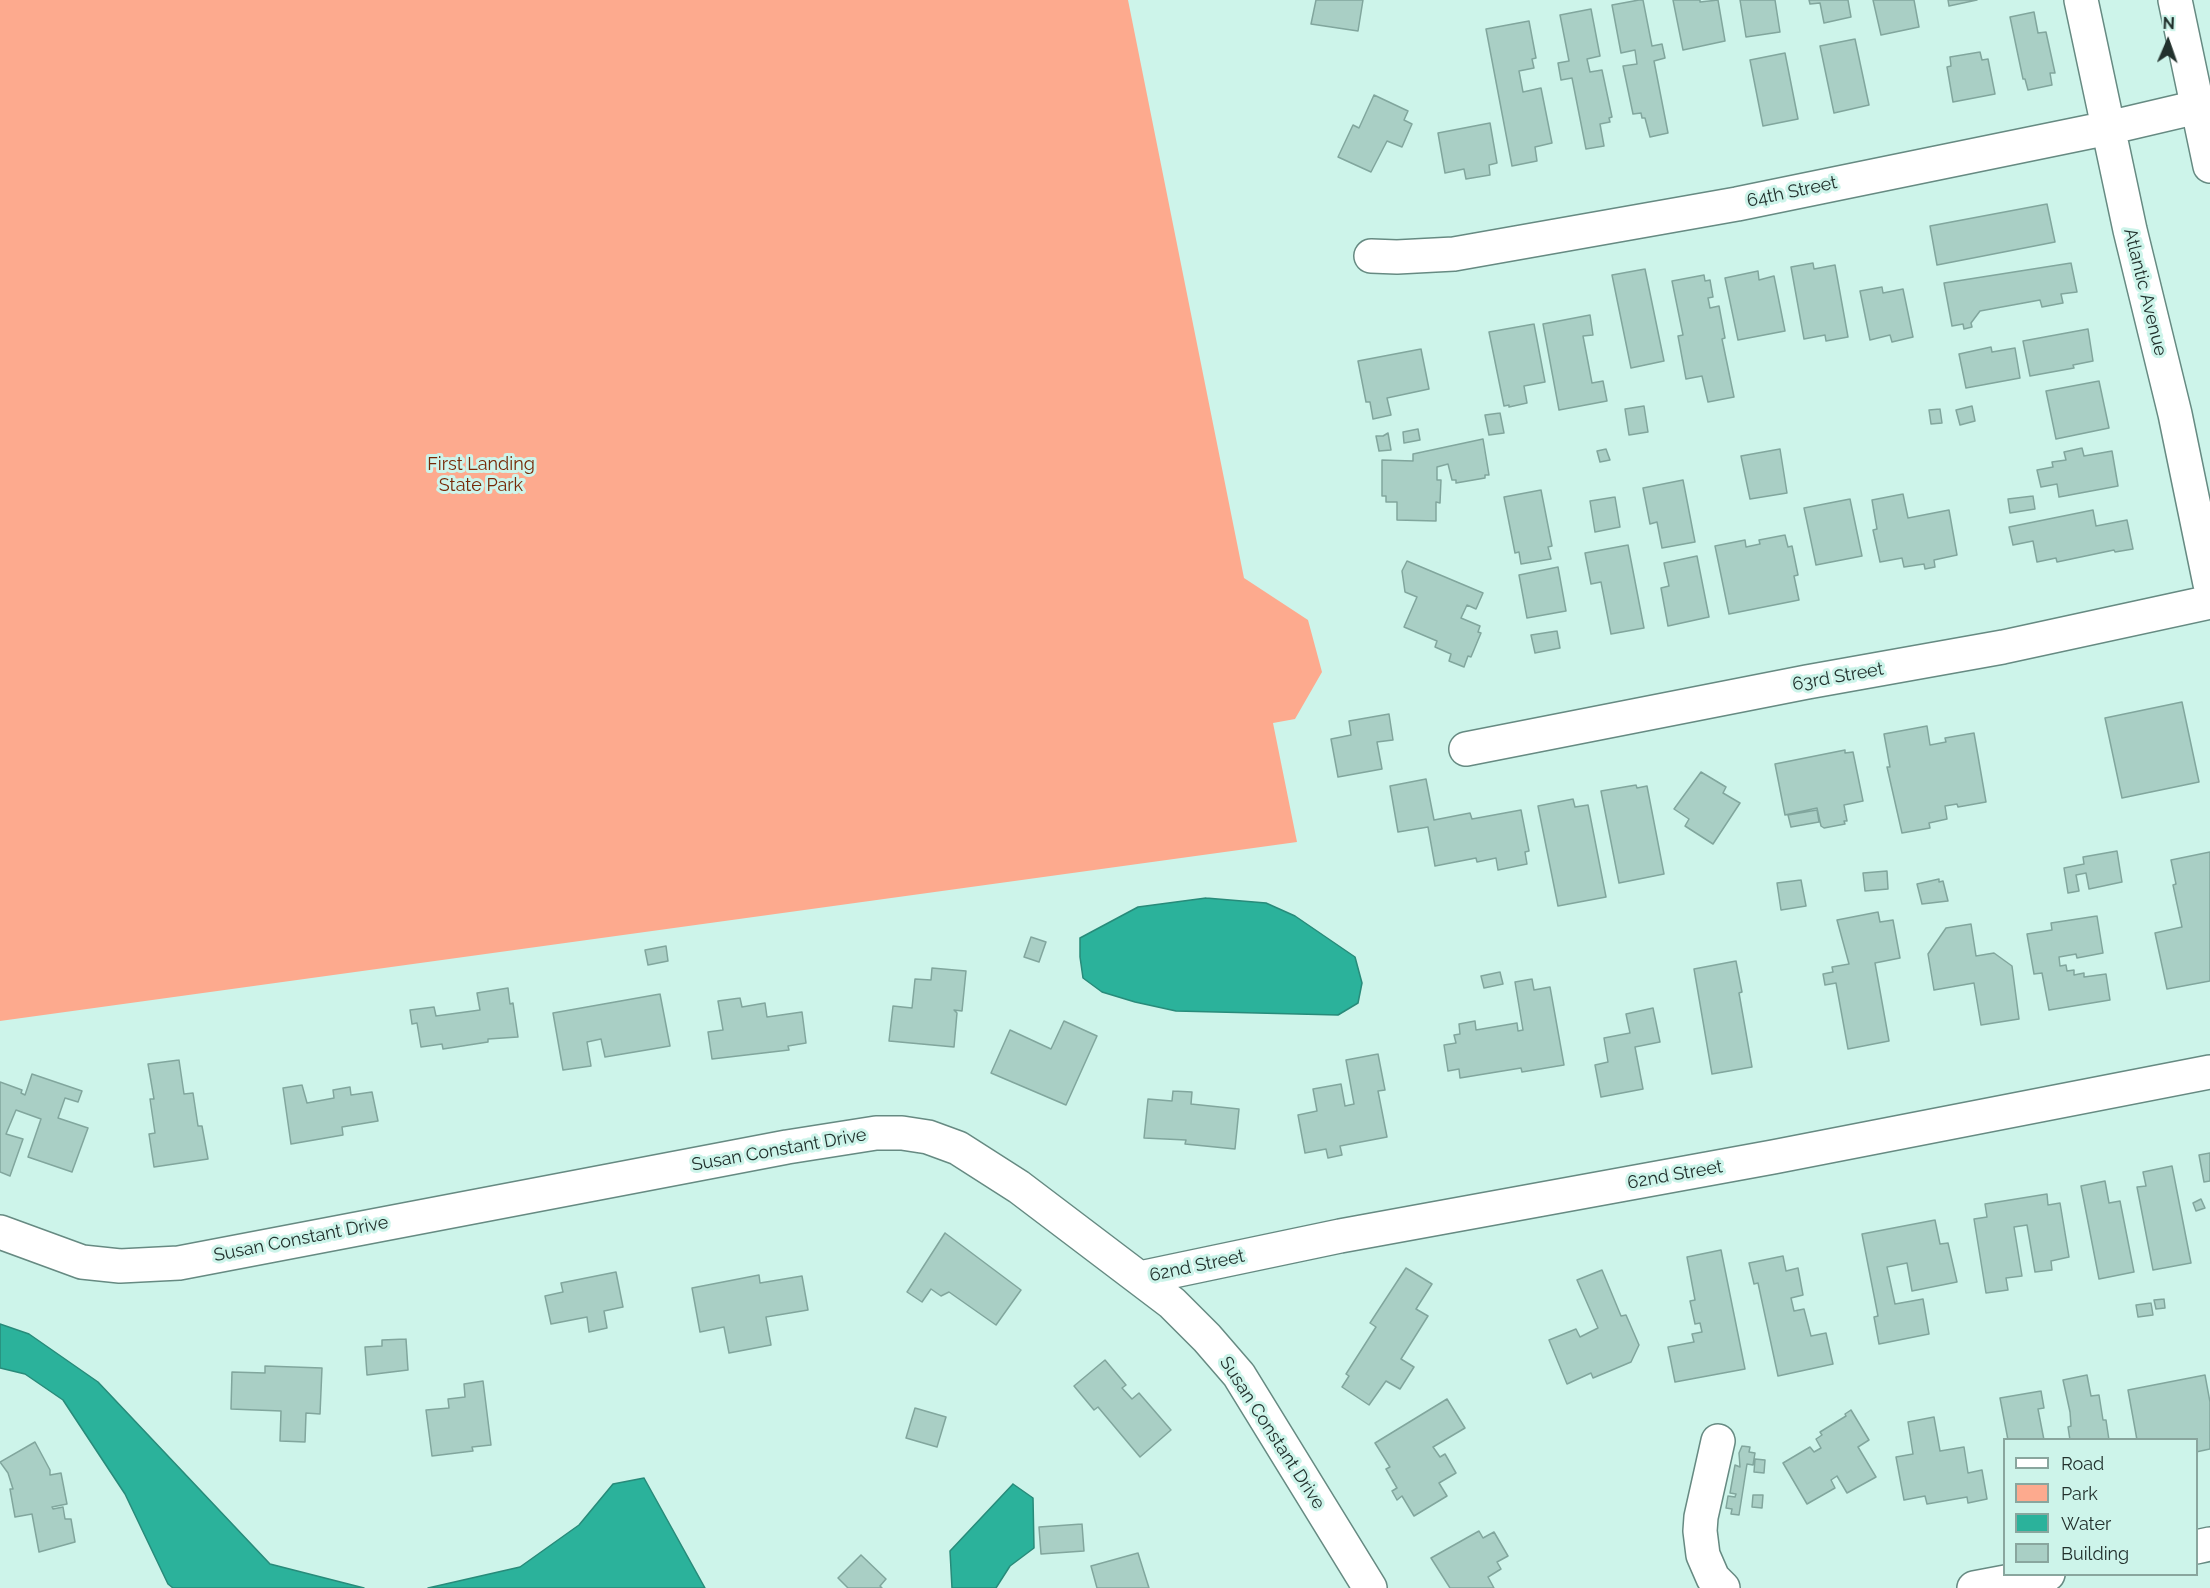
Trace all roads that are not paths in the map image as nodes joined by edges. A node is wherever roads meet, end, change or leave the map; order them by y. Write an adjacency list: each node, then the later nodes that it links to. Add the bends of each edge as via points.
1 (2081, 0): 4 (main road, Atlantic Avenue)
2 (2175, 0): 3 (main road)
3 (2204, 105): 4 (main road, 64th Street); 5 (main road)
4 (2108, 128): 6 (main road, 64th Street, via 1737,204 1454,254); 7 (main road, Atlantic Avenue)
5 (2210, 166)
6 (1371, 255)
7 (2210, 584)
8 (2210, 602): 9 (main road, 63rd Street, via 2002,648)
9 (1466, 749)
10 (2210, 1072): 12 (main road, 62nd Street, via 1340,1236)
11 (0, 1232): 12 (main road, Susan Constant Drive, via 82,1263 179,1263 876,1132 902,1132 958,1148 1019,1187)
12 (1140, 1278): 15 (main road, Susan Constant Drive, via 1172,1303 1239,1376)
13 (1718, 1441): 16 (main road, via 1700,1531 1703,1555 1713,1578)
14 (2042, 1576): 17 (main road)
15 (1370, 1588)
16 (1723, 1588)
17 (1974, 1588)

